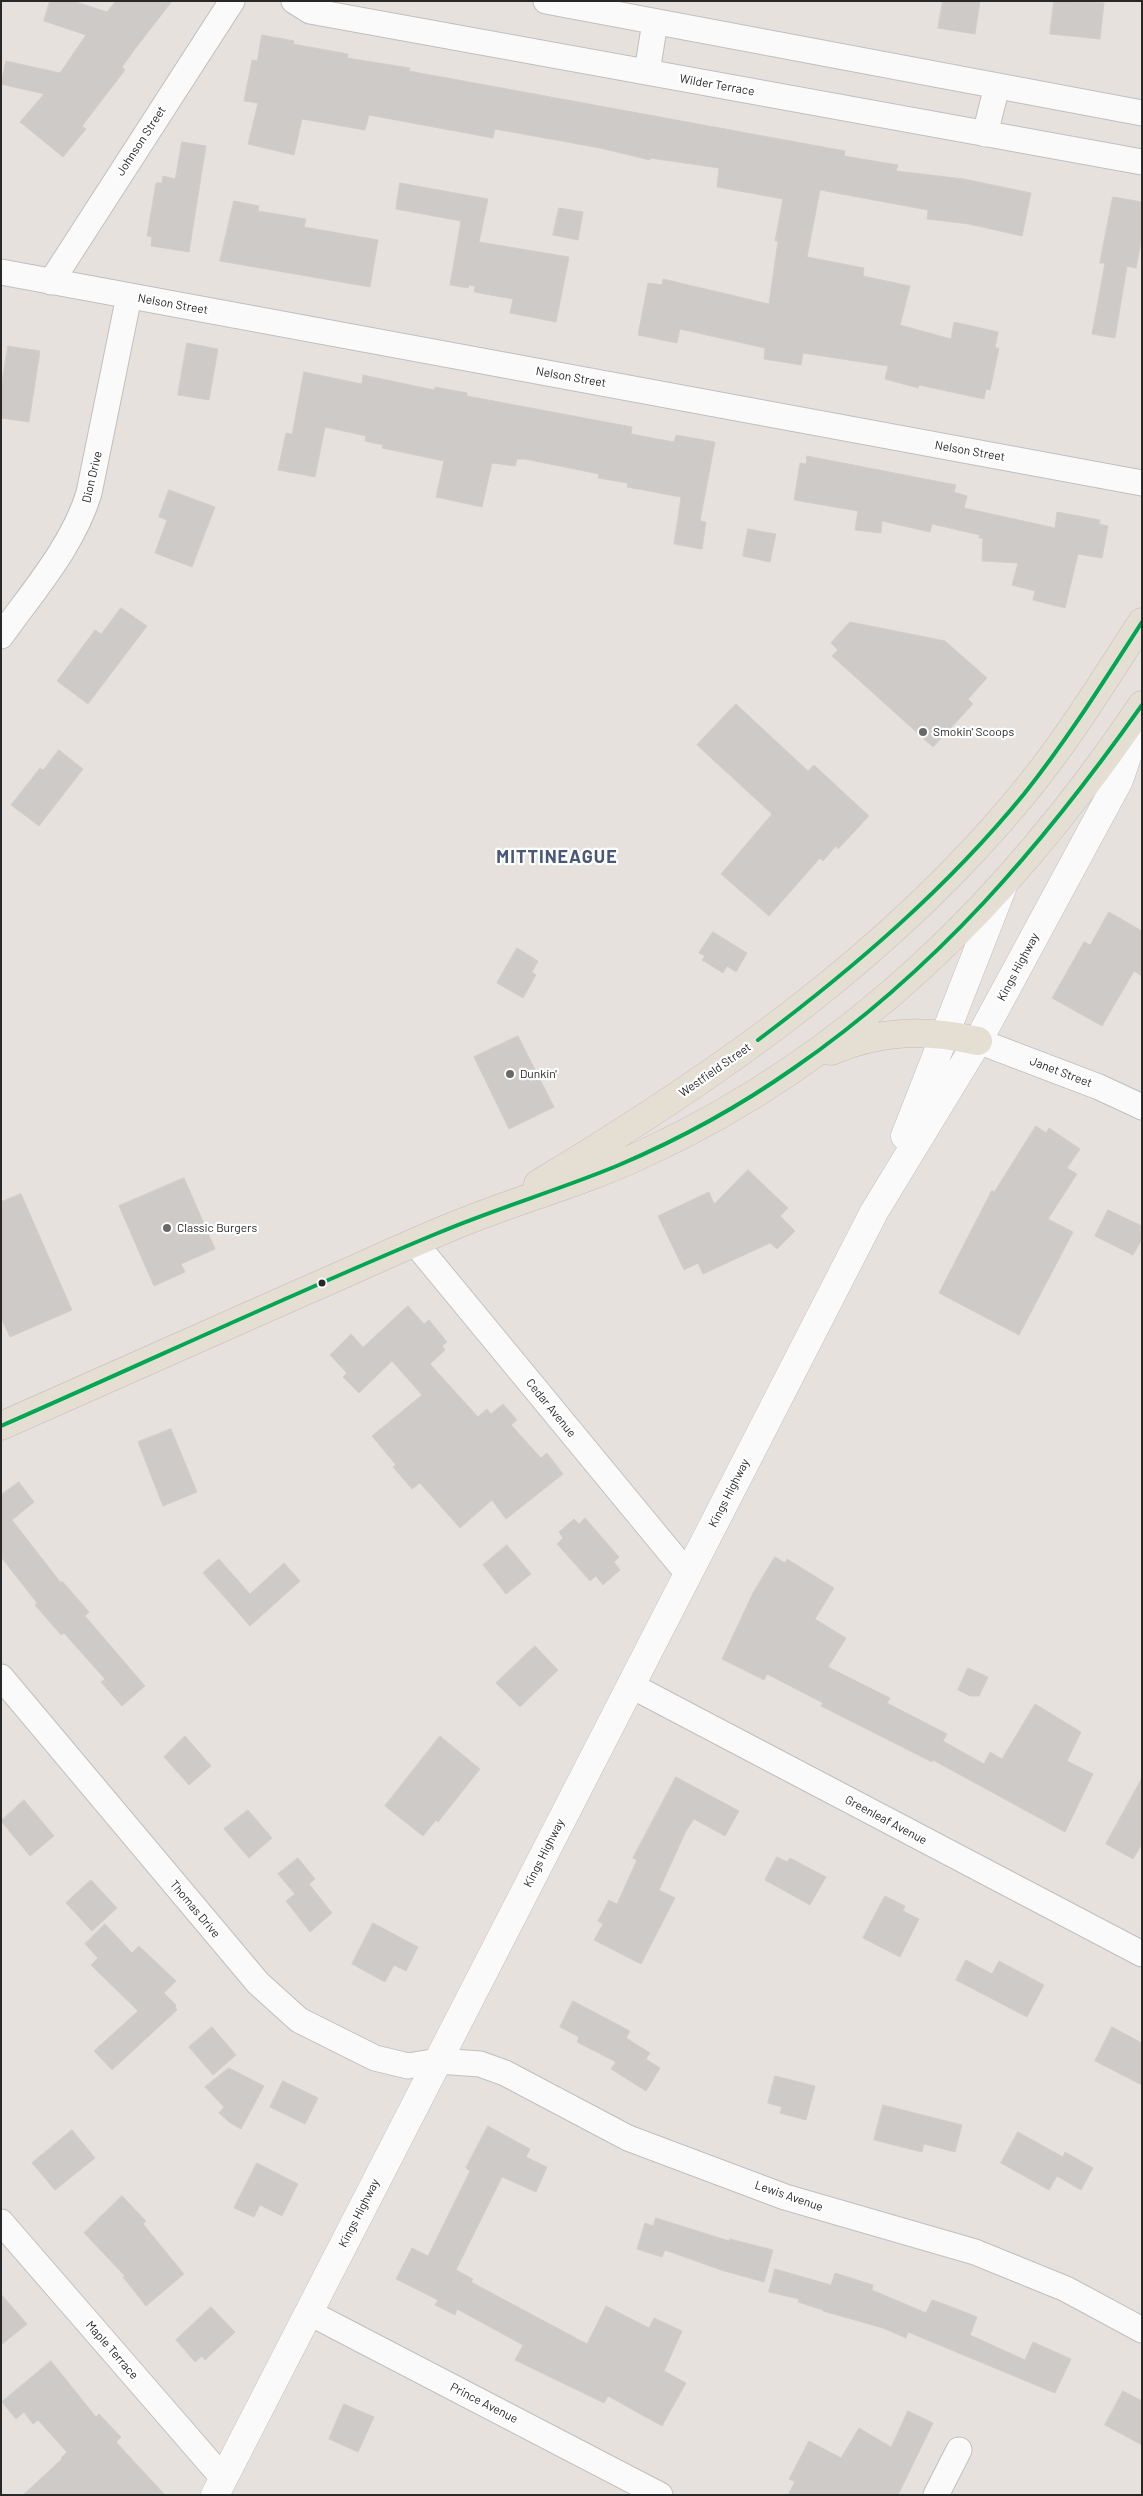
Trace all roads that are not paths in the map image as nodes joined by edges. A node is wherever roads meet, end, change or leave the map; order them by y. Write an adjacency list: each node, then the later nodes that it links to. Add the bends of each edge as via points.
1 (232, 1): 11 (street, Johnson Street)
2 (294, 1): 5 (street, Wilder Terrace, via 310,11)
3 (546, 1): 4 (street)
4 (655, 22): 5 (street); 6 (street)
5 (647, 72): 8 (street, Wilder Terrace)
6 (996, 86): 7 (street); 8 (street)
7 (1142, 113)
8 (985, 134): 9 (street, Wilder Terrace)
9 (1142, 162)
10 (1, 272): 11 (street, Nelson Street)
11 (51, 282): 12 (street, Nelson Street)
12 (129, 296): 13 (street, Nelson Street); 15 (street, Dion Drive, via 82,516)
13 (1142, 483)
14 (1142, 622): 25 (main road, Westfield Street, via 1025,792 955,871 891,932 815,997 736,1056 629,1128)
15 (1, 636)
16 (1142, 705): 18 (main road, Westfield Street, via 1070,807)
17 (1142, 713): 20 (main road, Kings Highway, via 1119,780)
18 (1003, 886): 19 (main road, Kings Highway); 21 (main road, Westfield Street, via 898,987)
19 (946, 1034): 20 (main road); 21 (main road, via 904,1032 878,1036); 26 (main road, Kings Highway)
20 (978, 1041): 22 (street, Janet Street); 26 (main road, Kings Highway)
21 (799, 1063): 25 (main road, Westfield Street, via 749,1098 666,1143 580,1181)
22 (1099, 1087): 23 (street); 24 (street, Janet Street)
23 (1142, 1097)
24 (1142, 1107)
25 (492, 1212): 27 (main road, Westfield Street)
26 (874, 1212): 29 (main road, Kings Highway)
27 (415, 1243): 28 (main road, Westfield Street); 29 (street, Cedar Avenue)
28 (1, 1426)
29 (688, 1574): 31 (main road, Kings Highway)
30 (1, 1677): 33 (street, Thomas Drive, via 236,1958 279,2004 315,2030 375,2058 408,2066)
31 (630, 1685): 32 (street, Greenleaf Avenue); 33 (main road, Kings Highway)
32 (1142, 1954)
33 (438, 2061): 35 (main road, Kings Highway); 36 (street, Lewis Avenue, via 475,2062 505,2073 628,2138 785,2197 975,2252 1066,2289)
34 (1, 2222): 38 (street, Maple Terrace)
35 (308, 2312): 38 (main road, Kings Highway); 39 (street, Prince Avenue)
36 (1142, 2330)
37 (958, 2450): 40 (street)
38 (219, 2486)
39 (660, 2495)
40 (936, 2495)

